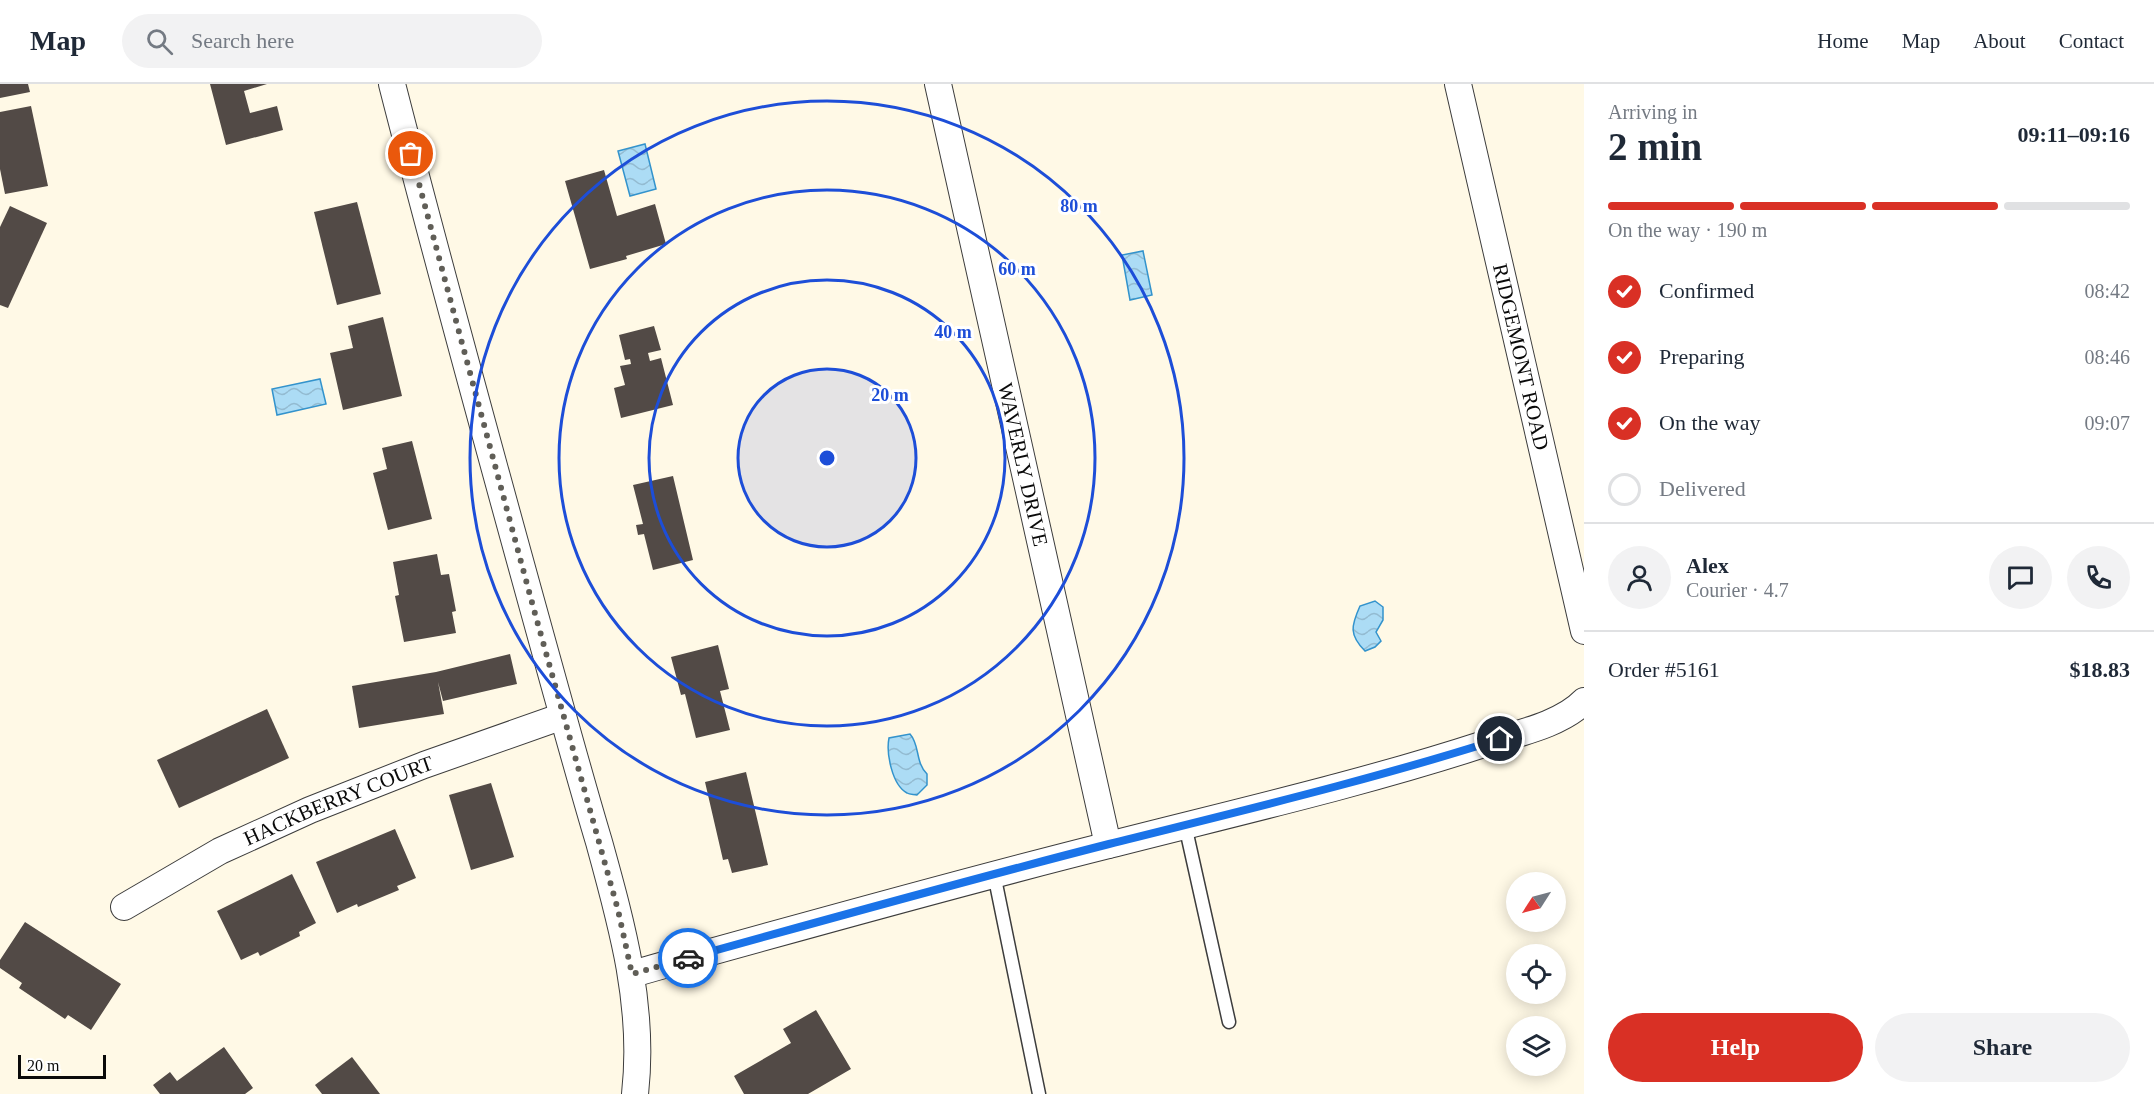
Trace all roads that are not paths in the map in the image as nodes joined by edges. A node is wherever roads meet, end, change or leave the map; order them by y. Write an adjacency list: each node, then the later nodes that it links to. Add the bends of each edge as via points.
1 (392, 84): 6 (street)
2 (938, 84): 8 (street, WAVERLY DRIVE)
3 (1458, 84): 4 (street, RIDGEMONT ROAD)
4 (1584, 631)
5 (1584, 701): 7 (street, via 1564,716 1538,727 1443,758)
6 (563, 716): 10 (street, HACKBERRY COURT, via 310,810 220,851); 11 (street, via 618,910)
7 (1185, 825): 8 (street); 12 (lane)
8 (1108, 845): 9 (street)
9 (994, 874): 11 (street); 14 (lane)
10 (124, 908)
11 (632, 974): 13 (street, via 637,1015)
12 (1229, 1022)
13 (635, 1094)
14 (1040, 1094)

